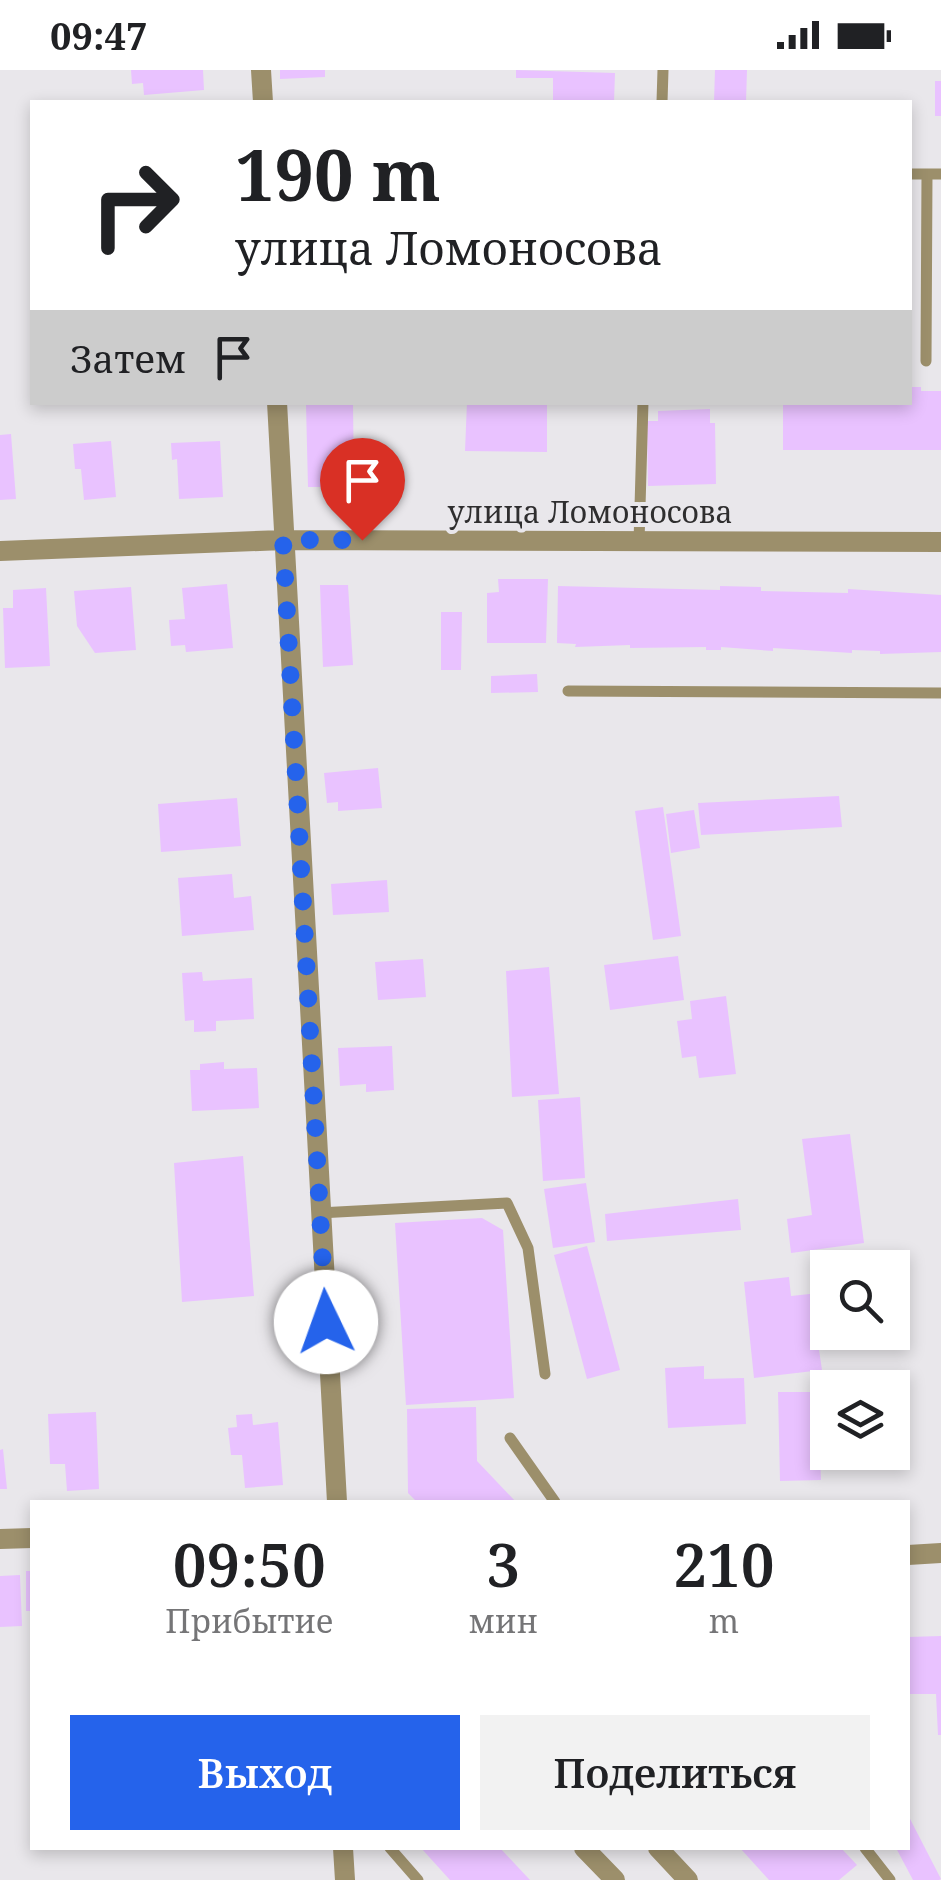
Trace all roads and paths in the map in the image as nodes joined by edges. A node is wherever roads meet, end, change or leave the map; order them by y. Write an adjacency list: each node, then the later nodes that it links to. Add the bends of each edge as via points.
1 (261, 70): 3 (street)
2 (663, 70): 4 (lane)
3 (262, 100)
4 (662, 100)
5 (912, 174): 6 (lane)
6 (926, 174): 7 (lane); 8 (lane)
7 (941, 174)
8 (926, 362)
9 (277, 405): 11 (street)
10 (643, 405): 12 (lane)
11 (283, 540): 12 (street, улица Ломоносова); 14 (street, улица Ломоносова); 17 (street)
12 (639, 542): 13 (street, улица Ломоносова)
13 (941, 542)
14 (0, 551)
15 (568, 691): 16 (lane)
16 (941, 693)
17 (320, 1213): 18 (lane, via 507,1203 528,1248); 20 (street)
18 (545, 1374)
19 (510, 1438): 21 (lane)
20 (337, 1500)
21 (555, 1500)
22 (30, 1538): 23 (street)
23 (0, 1539)
24 (941, 1553): 25 (street)
25 (910, 1555)
26 (344, 1850): 31 (street)
27 (392, 1850): 32 (lane)
28 (586, 1850): 33 (street)
29 (660, 1850): 34 (street)
30 (867, 1850): 35 (lane)
31 (346, 1880)
32 (418, 1880)
33 (615, 1880)
34 (688, 1880)
35 (890, 1880)

